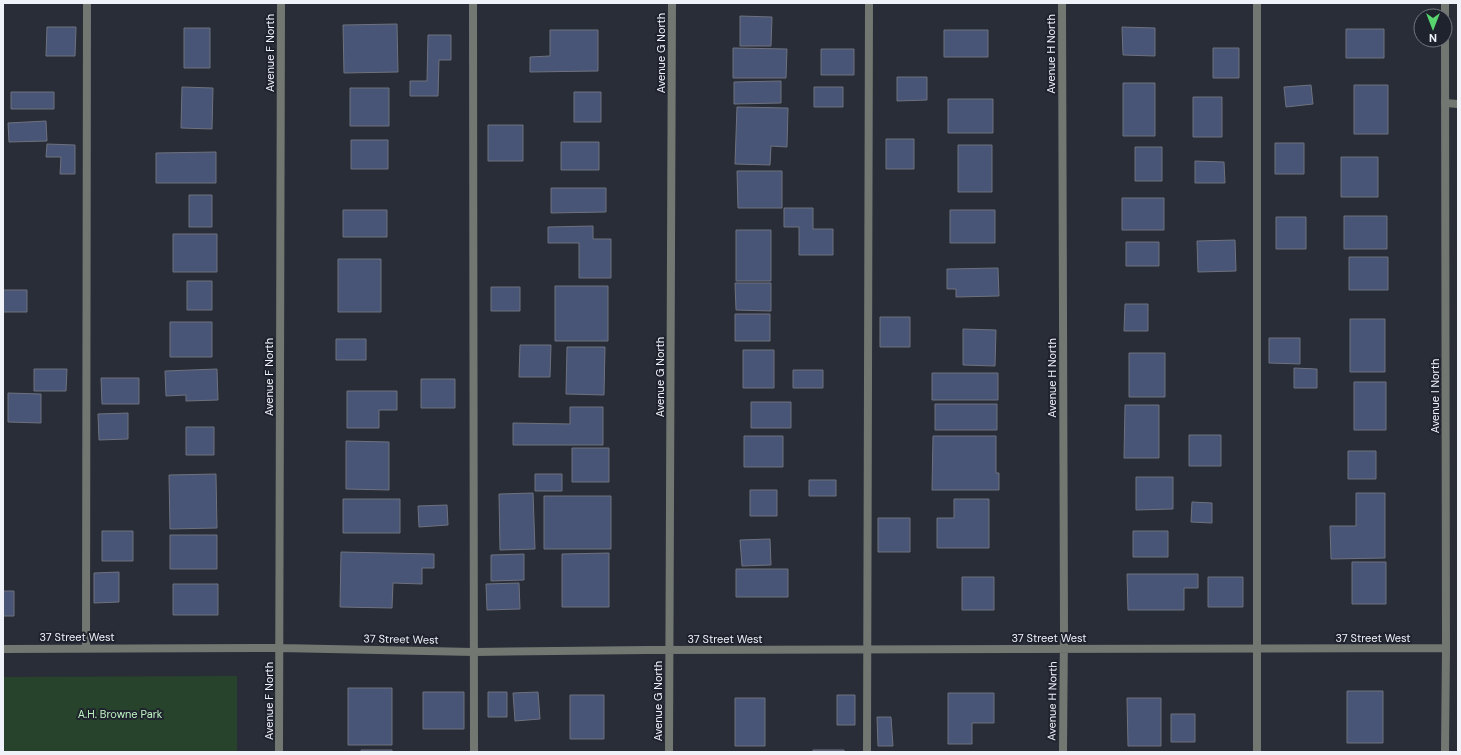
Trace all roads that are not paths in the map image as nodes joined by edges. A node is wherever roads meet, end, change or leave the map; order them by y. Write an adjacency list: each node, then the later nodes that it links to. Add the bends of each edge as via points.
1 (87, 3): 11 (street)
2 (281, 3): 12 (street, Avenue F North)
3 (473, 3): 19 (street)
4 (672, 3): 17 (street, Avenue G North)
5 (869, 3): 18 (street)
6 (1062, 3): 15 (street, Avenue H North)
7 (1258, 3): 16 (street)
8 (1445, 48): 9 (street, Avenue I North)
9 (1445, 103): 10 (street); 13 (street, Avenue I North)
10 (1458, 104)
11 (86, 648): 12 (street, 37 Street West); 14 (street, 37 Street West)
12 (280, 648): 19 (street, 37 Street West); 20 (street, Avenue F North)
13 (1446, 648): 16 (street, 37 Street West); 26 (street, Avenue I North)
14 (3, 649)
15 (1064, 649): 16 (street, 37 Street West); 18 (street, 37 Street West); 24 (street, Avenue H North)
16 (1257, 649): 25 (street)
17 (669, 650): 18 (street, 37 Street West); 19 (street, 37 Street West); 22 (street, Avenue G North)
18 (868, 650): 23 (street)
19 (474, 652): 21 (street)
20 (279, 752)
21 (474, 752)
22 (669, 752)
23 (867, 752)
24 (1063, 752)
25 (1257, 752)
26 (1445, 752)

